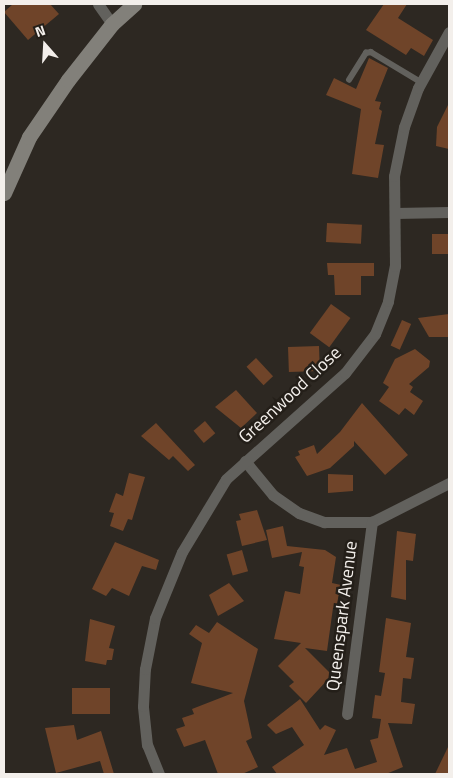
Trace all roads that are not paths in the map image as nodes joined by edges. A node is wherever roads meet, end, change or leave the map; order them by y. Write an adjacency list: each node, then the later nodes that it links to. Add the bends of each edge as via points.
1 (98, 4): 3 (street)
2 (134, 4): 3 (street)
3 (112, 24): 7 (street, via 29,137)
4 (449, 32): 6 (street, Greenwood Close)
5 (349, 80): 6 (lane, via 366,53 371,52)
6 (421, 82): 9 (street, Greenwood Close, via 398,157)
7 (4, 193)
8 (449, 212): 9 (street)
9 (395, 213): 10 (street, Greenwood Close, via 395,266 388,301 375,334 345,373)
10 (245, 461): 12 (street, via 273,495 299,512 324,522); 14 (street, Greenwood Close, via 207,506 155,618 142,706 147,745)
11 (449, 483): 12 (street)
12 (372, 522): 13 (street, Queenspark Avenue)
13 (347, 714)
14 (159, 774)

